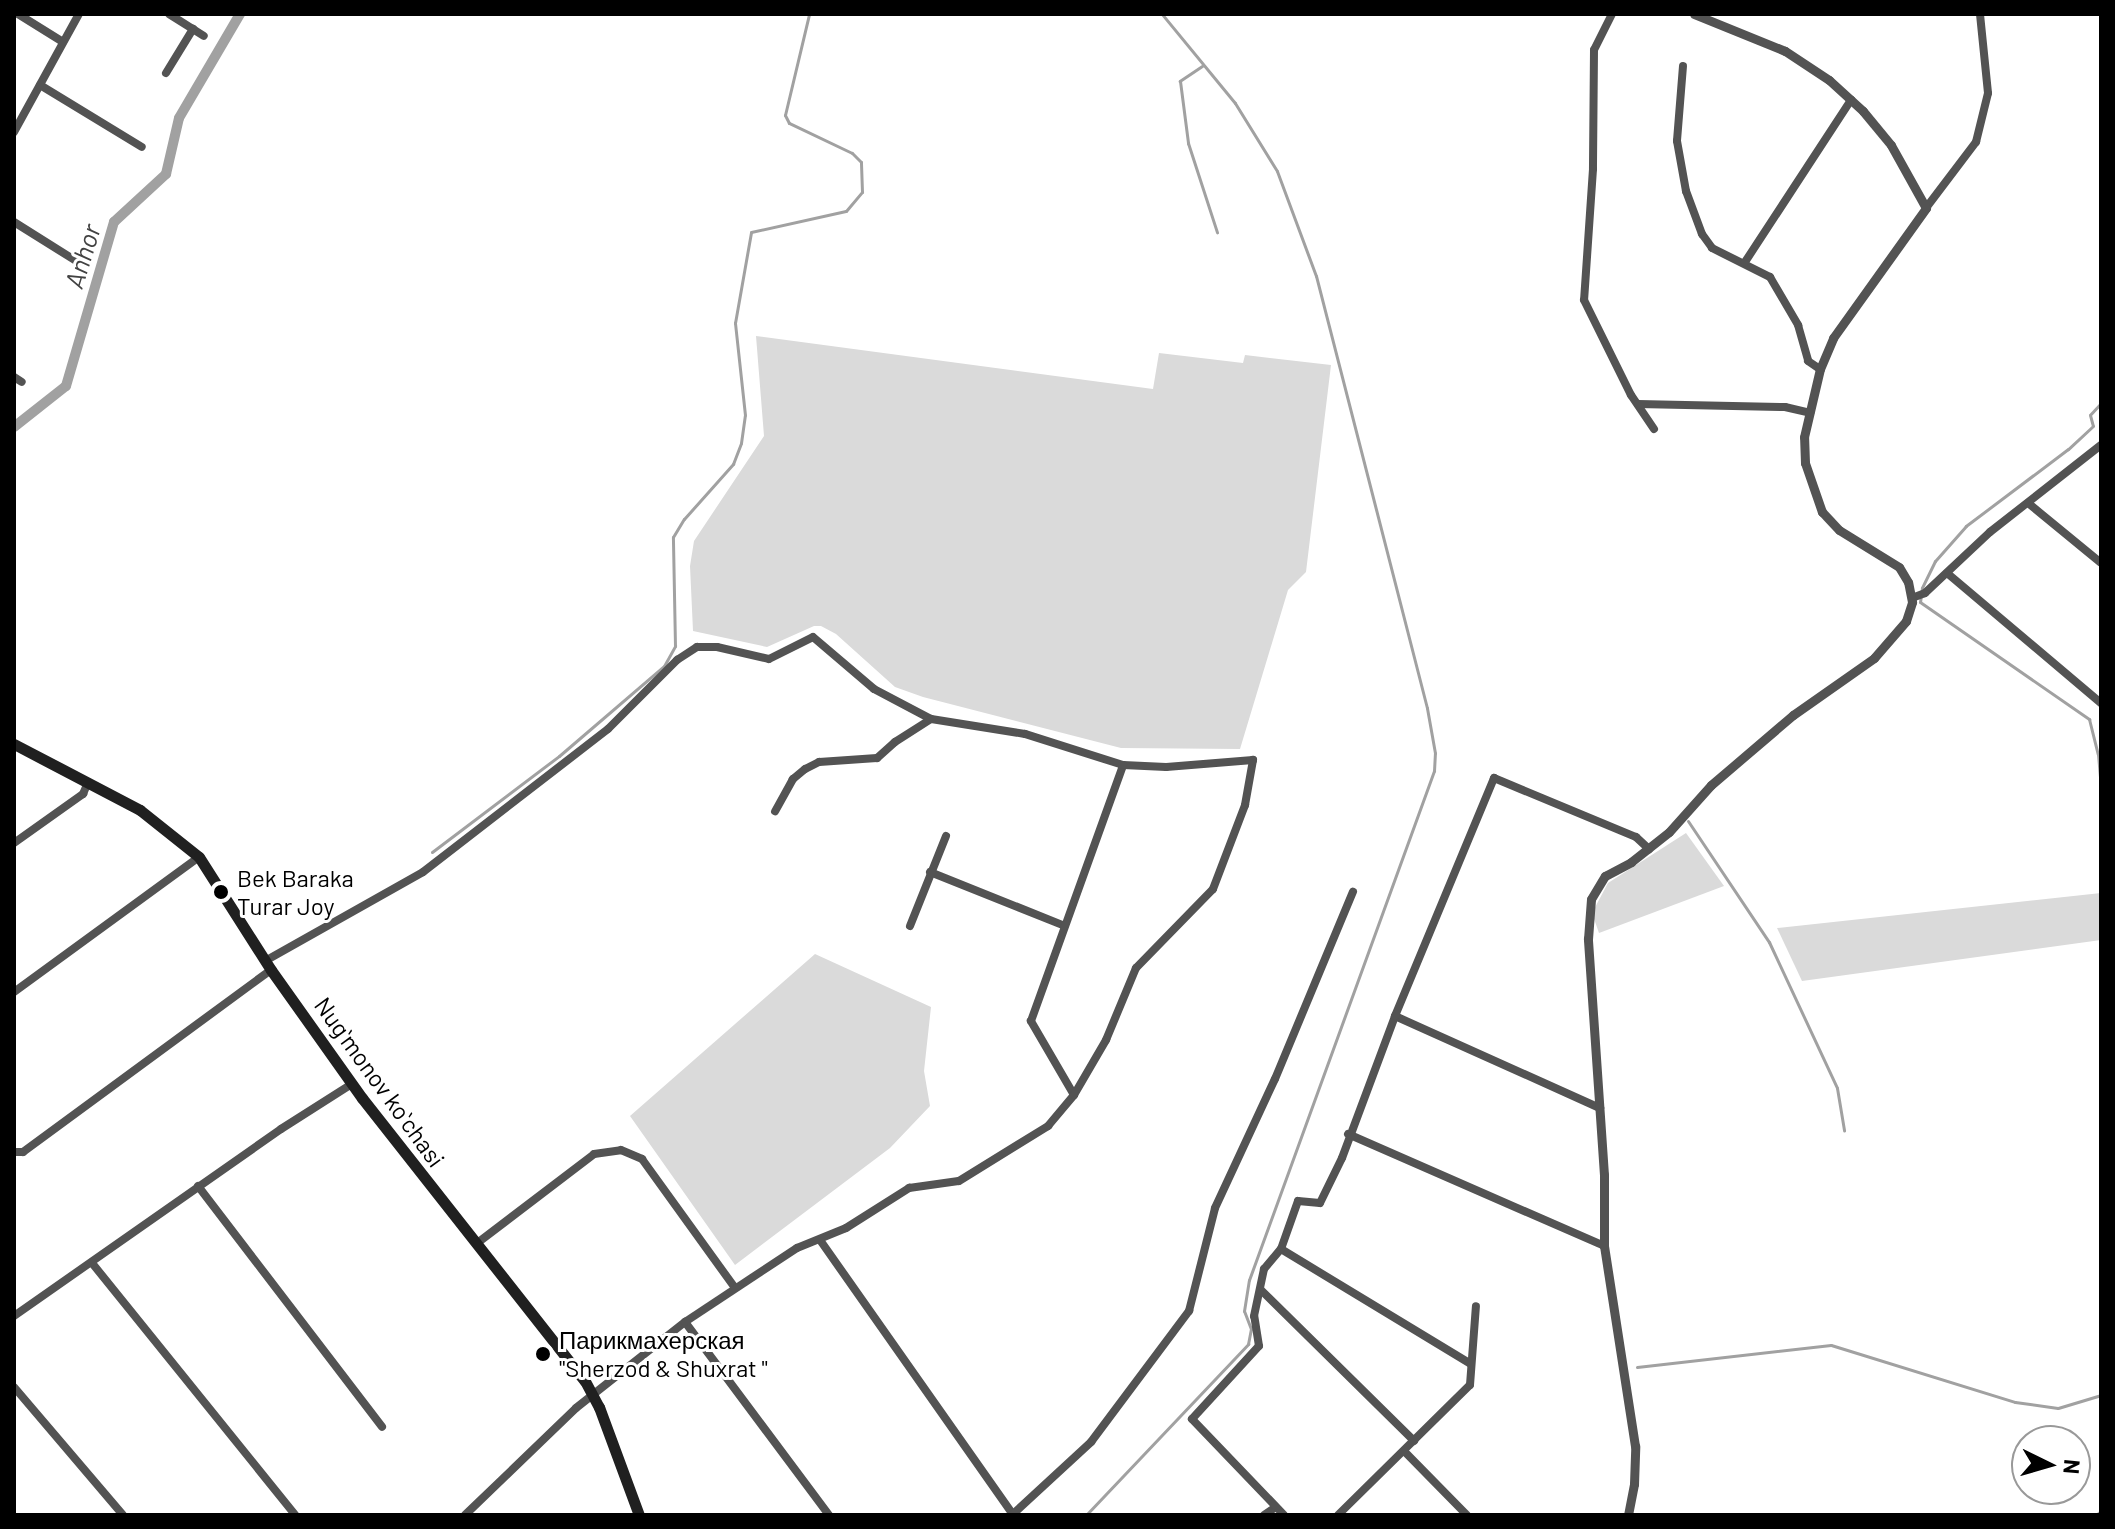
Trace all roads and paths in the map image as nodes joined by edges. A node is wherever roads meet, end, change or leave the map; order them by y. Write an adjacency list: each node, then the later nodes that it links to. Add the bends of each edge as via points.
1 (18, 14): 9 (street)
2 (79, 14): 9 (street)
3 (169, 14): 7 (street)
4 (1612, 14): 21 (street, via 1594,50 1584,300)
5 (1694, 14): 13 (street, via 1785,51)
6 (1980, 14): 16 (street, via 1988,93 1976,142)
7 (193, 29): 8 (street); 11 (street)
8 (204, 36)
9 (63, 42): 12 (street)
10 (1683, 66): 18 (street, via 1677,141 1686,191 1712,248)
11 (166, 73)
12 (40, 85): 14 (street); 15 (street)
13 (1851, 100): 16 (street, via 1891,145); 18 (street)
14 (14, 132)
15 (142, 147)
16 (1926, 208): 20 (street, via 1838,328)
17 (14, 222): 19 (street)
18 (1745, 262): 20 (street, via 1770,277 1798,325 1808,361)
19 (81, 264)
20 (1820, 369): 22 (street)
21 (1638, 404): 22 (street, via 1785,407); 23 (street)
22 (1810, 413): 28 (street, via 1804,454 1822,512 1839,530 1899,567)
23 (1654, 429)
24 (2101, 445): 25 (street)
25 (2028, 503): 26 (street); 27 (street)
26 (2101, 563)
27 (1947, 573): 28 (street); 29 (street)
28 (1918, 596): 37 (street, via 1906,621 1874,658 1793,715 1711,785)
29 (2101, 703)
30 (931, 719): 32 (street, via 1025,734); 34 (street, via 877,758 819,762 805,769); 43 (street, via 874,689 813,637 769,659 697,647 608,729 423,872)
31 (14, 744): 33 (main road, Nugʻmonov koʻchasi)
32 (1123, 765): 42 (street); 47 (street, via 1253,760 1245,805 1213,889 1136,968 1106,1040)
33 (88, 782): 36 (street, via 83,794); 38 (main road, Nugʻmonov koʻchasi, via 152,818)
34 (775, 811)
35 (946, 836): 39 (street)
36 (14, 843)
37 (1649, 849): 45 (street, via 1636,837 1494,778); 48 (street, via 1605,876 1589,908)
38 (199, 857): 43 (main road, Nugʻmonov koʻchasi); 44 (street)
39 (930, 872): 41 (street); 42 (street)
40 (1353, 892): 74 (street, via 1215,1208 1189,1311 1091,1442)
41 (910, 926)
42 (1065, 926): 47 (street, via 1031,1021)
43 (268, 966): 46 (main road, Nugʻmonov koʻchasi); 50 (street, via 23,1152)
44 (14, 992)
45 (1395, 1016): 48 (street); 49 (street)
46 (352, 1084): 51 (street); 53 (main road, Nugʻmonov koʻchasi)
47 (1074, 1095): 52 (street, via 1036,1135 959,1181 909,1188)
48 (1600, 1108): 54 (street)
49 (1348, 1134): 54 (street); 55 (street, via 1320,1203 1298,1201)
50 (14, 1152)
51 (198, 1186): 56 (street); 65 (street)
52 (820, 1240): 57 (street, via 797,1248); 74 (street)
53 (476, 1244): 57 (street, via 594,1154 621,1150 642,1159); 64 (main road, Nugʻmonov koʻchasi)
54 (1604, 1246): 79 (street, via 1633,1426 1634,1484)
55 (1281, 1249): 58 (street, via 1264,1269); 62 (street)
56 (92, 1263): 60 (street); 70 (street)
57 (735, 1288): 61 (street)
58 (1261, 1290): 66 (street); 68 (street, via 1254,1316 1259,1346 1192,1419)
59 (1476, 1306): 62 (street)
60 (14, 1316)
61 (685, 1322): 64 (street); 73 (street)
62 (1471, 1364): 66 (street, via 1470,1385)
63 (14, 1387): 69 (street)
64 (593, 1395): 71 (street); 72 (main road, Nugʻmonov koʻchasi)
65 (382, 1427)
66 (1414, 1441): 67 (street)
67 (1404, 1451): 77 (street); 78 (street)
68 (1276, 1507): 75 (street); 76 (street)
69 (123, 1515)
70 (295, 1515)
71 (465, 1515)
72 (639, 1515)
73 (829, 1515)
74 (1013, 1515)
75 (1264, 1515)
76 (1284, 1515)
77 (1338, 1515)
78 (1467, 1515)
79 (1628, 1515)

